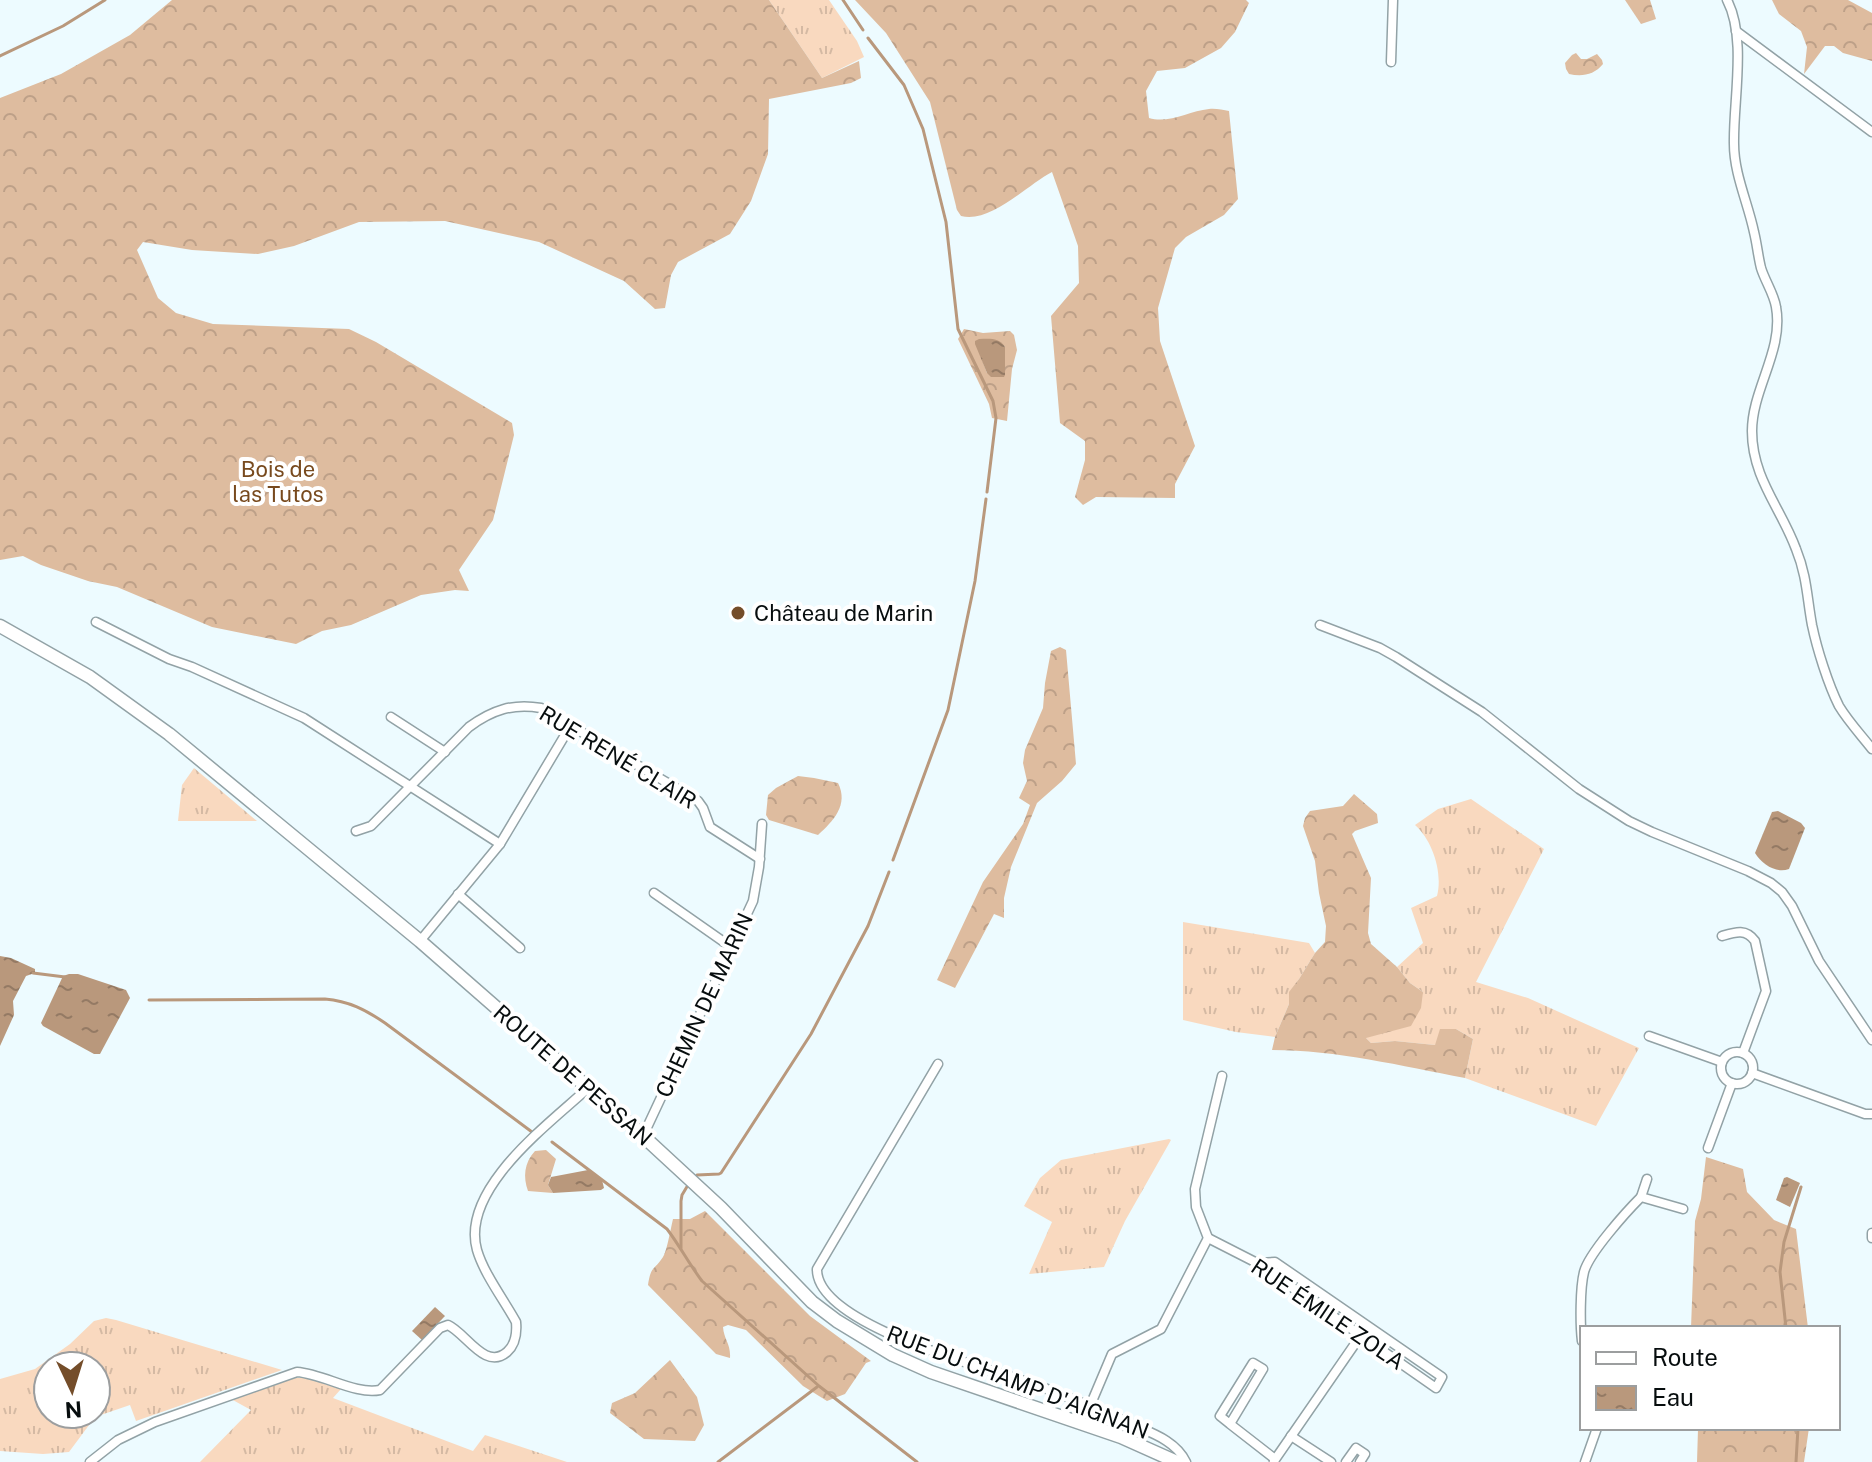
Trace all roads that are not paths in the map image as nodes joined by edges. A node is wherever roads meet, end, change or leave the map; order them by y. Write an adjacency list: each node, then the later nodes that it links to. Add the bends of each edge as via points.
1 (1393, 0): 4 (street)
2 (1727, 0): 3 (street)
3 (1736, 31): 5 (street); 11 (street, via 1735,162 1777,325 1755,405 1753,449 1806,575 1817,647 1838,703)
4 (1391, 62)
5 (1872, 132)
6 (96, 622): 13 (street, via 304,718)
7 (1320, 625): 25 (street, via 1396,657 1482,712 1579,789 1629,821 1771,883 1792,906 1819,961)
8 (0, 626): 21 (main road, ROUTE DE PESSAN, via 144,715)
9 (391, 717): 12 (street)
10 (571, 725): 12 (street, RUE RENÉ CLAIR, via 541,708 512,706 483,716); 16 (street); 17 (street, RUE RENÉ CLAIR, via 698,801 710,827)
11 (1872, 749)
12 (445, 752): 13 (street, RUE RENÉ CLAIR)
13 (411, 786): 15 (street, RUE RENÉ CLAIR, via 371,826); 16 (street)
14 (762, 824): 17 (street, CHEMIN DE MARIN)
15 (356, 831)
16 (500, 844): 19 (street)
17 (760, 859): 22 (street, CHEMIN DE MARIN, via 753,901)
18 (654, 893): 22 (street)
19 (458, 894): 21 (street); 23 (street)
20 (1722, 936): 26 (street, via 1751,935 1766,991)
21 (420, 941): 32 (main road, ROUTE DE PESSAN)
22 (731, 947): 34 (street, CHEMIN DE MARIN)
23 (520, 948)
24 (1649, 1036): 27 (street)
25 (1872, 1040)
26 (1743, 1053): 27 (street, via 1730,1053); 29 (street, via 1752,1061)
27 (1722, 1062): 31 (street, via 1722,1075)
28 (938, 1064): 43 (street, RUE DU CHAMP D'AIGNAN, via 817,1277 843,1308 868,1323 950,1359)
29 (1752, 1073): 31 (street, via 1744,1082); 33 (street)
30 (1222, 1076): 39 (street, via 1195,1189)
31 (1732, 1083): 35 (street)
32 (588, 1088): 34 (main road, ROUTE DE PESSAN); 50 (street, via 494,1181 477,1219 477,1249 516,1322 513,1346 506,1353 483,1355 448,1325 380,1390 369,1392 297,1372 155,1422 118,1440)
33 (1872, 1114)
34 (643, 1136): 44 (main road, ROUTE DE PESSAN, via 837,1321 931,1372)
35 (1708, 1148)
36 (1647, 1179): 37 (street)
37 (1641, 1197): 38 (street); 41 (street, via 1586,1267)
38 (1683, 1209)
39 (1208, 1238): 40 (street, RUE ÉMILE ZOLA); 45 (street, via 1161,1329 1112,1354)
40 (1257, 1263): 42 (street, RUE ÉMILE ZOLA); 42 (street, RUE ÉMILE ZOLA, via 1275,1262 1442,1377 1436,1388)
41 (1581, 1326)
42 (1361, 1335): 48 (street)
43 (1031, 1383): 44 (street); 45 (street, RUE DU CHAMP D'AIGNAN)
44 (1024, 1402): 51 (main road, ROUTE DE PESSAN)
45 (1090, 1406): 52 (street, RUE DU CHAMP D'AIGNAN, via 1166,1440)
46 (1230, 1424): 46 (street, via 1263,1369 1253,1363 1220,1416); 49 (street)
47 (1596, 1430): 56 (street)
48 (1291, 1436): 49 (street); 53 (street)
49 (1274, 1460)
50 (90, 1462)
51 (1177, 1462)
52 (1186, 1462)
53 (1331, 1462)
54 (1346, 1462): 55 (street, via 1356,1448 1365,1454)
55 (1360, 1462)
56 (1585, 1462)

